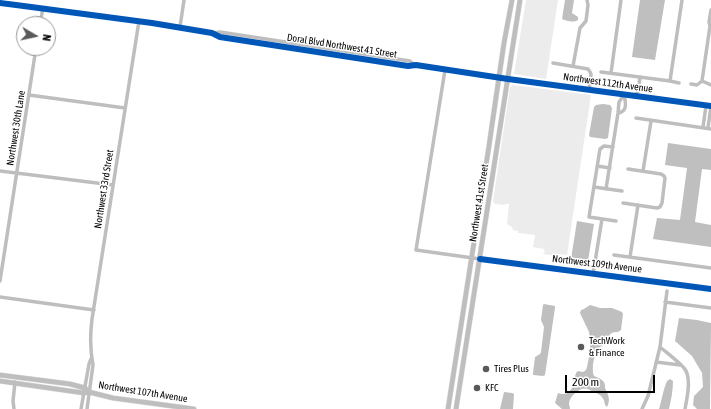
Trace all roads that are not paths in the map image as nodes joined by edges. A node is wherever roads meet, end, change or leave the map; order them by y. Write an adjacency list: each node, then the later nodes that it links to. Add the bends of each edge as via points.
1 (184, 0): 14 (street)
2 (512, 0): 22 (main road, Northwest 41st Street)
3 (520, 0): 23 (main road, Northwest 41st Street)
4 (587, 0): 17 (street, via 586,22 580,28)
5 (621, 0): 20 (street)
6 (682, 0): 24 (street)
7 (0, 4): 8 (street)
8 (43, 8): 10 (street); 12 (street)
9 (711, 10): 11 (street)
10 (42, 16)
11 (711, 16): 13 (street)
12 (139, 21): 14 (street); 37 (street, Northwest 33rd Street)
13 (711, 25): 25 (street)
14 (180, 27): 18 (street, Doral Blvd Northwest 41 Street, via 410,61 416,65)
15 (35, 56): 30 (street, Northwest 30th Lane)
16 (553, 63): 17 (street)
17 (574, 66): 29 (street, via 586,68 590,72)
18 (445, 70): 22 (street, Doral Blvd Northwest 41 Street); 62 (street, Northwest 109th Avenue, via 416,250)
19 (601, 72): 20 (street)
20 (610, 73): 21 (street)
21 (640, 77): 24 (street); 32 (street, via 638,92)
22 (500, 78): 23 (street, Northwest 112th Avenue); 62 (main road, Northwest 41st Street)
23 (508, 79): 29 (street, Northwest 112th Avenue); 63 (main road, Northwest 41st Street)
24 (670, 80): 26 (street)
25 (702, 81): 27 (street, via 697,85); 28 (street)
26 (679, 82)
27 (691, 84)
28 (711, 85)
29 (589, 90): 31 (street, Northwest 112th Avenue)
30 (29, 94): 37 (street); 51 (street, Northwest 30th Lane)
31 (624, 95): 32 (street, Northwest 112th Avenue); 33 (street); 34 (street, via 626,99)
32 (633, 96): 35 (street, Northwest 112th Avenue)
33 (620, 101): 34 (street); 38 (street)
34 (622, 106): 38 (street, via 624,110)
35 (706, 106): 36 (street, Northwest 112th Avenue); 40 (street)
36 (711, 106): 41 (street)
37 (125, 108): 52 (street, Northwest 33rd Street)
38 (618, 112): 45 (street)
39 (636, 118): 42 (street)
40 (704, 118): 41 (street); 43 (street)
41 (709, 119): 44 (street)
42 (651, 121): 43 (street); 50 (street)
43 (703, 127): 44 (street)
44 (710, 128)
45 (613, 147): 46 (street, via 602,146); 47 (street)
46 (597, 166): 47 (street); 53 (street)
47 (610, 168): 54 (street)
48 (628, 169): 50 (street)
49 (0, 171): 51 (street)
50 (643, 171): 57 (street, via 664,175 662,203 657,208)
51 (17, 173): 52 (street); 66 (street, Northwest 30th Lane)
52 (113, 185): 72 (street, Northwest 33rd Street)
53 (594, 187): 54 (street); 58 (street, via 589,217)
54 (606, 188): 55 (street)
55 (622, 191)
56 (623, 203): 57 (street)
57 (638, 205): 61 (street)
58 (602, 219): 59 (street); 65 (street)
59 (616, 221)
60 (614, 255): 61 (street)
61 (630, 257): 64 (street)
62 (472, 258): 63 (street, Northwest 109th Avenue); 87 (main road, Northwest 41st Street)
63 (480, 259): 65 (street, Northwest 109th Avenue); 88 (main road, Northwest 41st Street)
64 (711, 268)
65 (593, 274): 67 (street, Northwest 109th Avenue)
66 (0, 281)
67 (711, 289)
68 (667, 291): 70 (street)
69 (0, 297): 72 (street)
70 (665, 302): 71 (street); 73 (street)
71 (711, 308)
72 (94, 310): 74 (street, Northwest 33rd Street, via 90,337)
73 (660, 347): 75 (street); 76 (street)
74 (91, 359): 81 (street, Northwest 33rd Street); 82 (street, Northwest 33rd Street, via 93,365)
75 (656, 362): 76 (street); 89 (street, via 648,396)
76 (680, 365): 90 (street, via 686,369 688,381)
77 (0, 375): 78 (main road, Northwest 107th Avenue)
78 (16, 377): 80 (street); 81 (main road, Northwest 107th Avenue, via 68,384)
79 (0, 381): 80 (main road, Northwest 107th Avenue)
80 (15, 383): 81 (main road, Northwest 107th Avenue); 83 (street)
81 (84, 391): 82 (main road, Northwest 107th Avenue); 84 (street, Northwest 33rd Street)
82 (89, 392): 85 (street, Northwest 33rd Street); 86 (main road, Northwest 107th Avenue, via 116,399)
83 (14, 409)
84 (81, 409)
85 (87, 409)
86 (194, 409)
87 (448, 409)
88 (456, 409)
89 (642, 409)
90 (685, 409)

